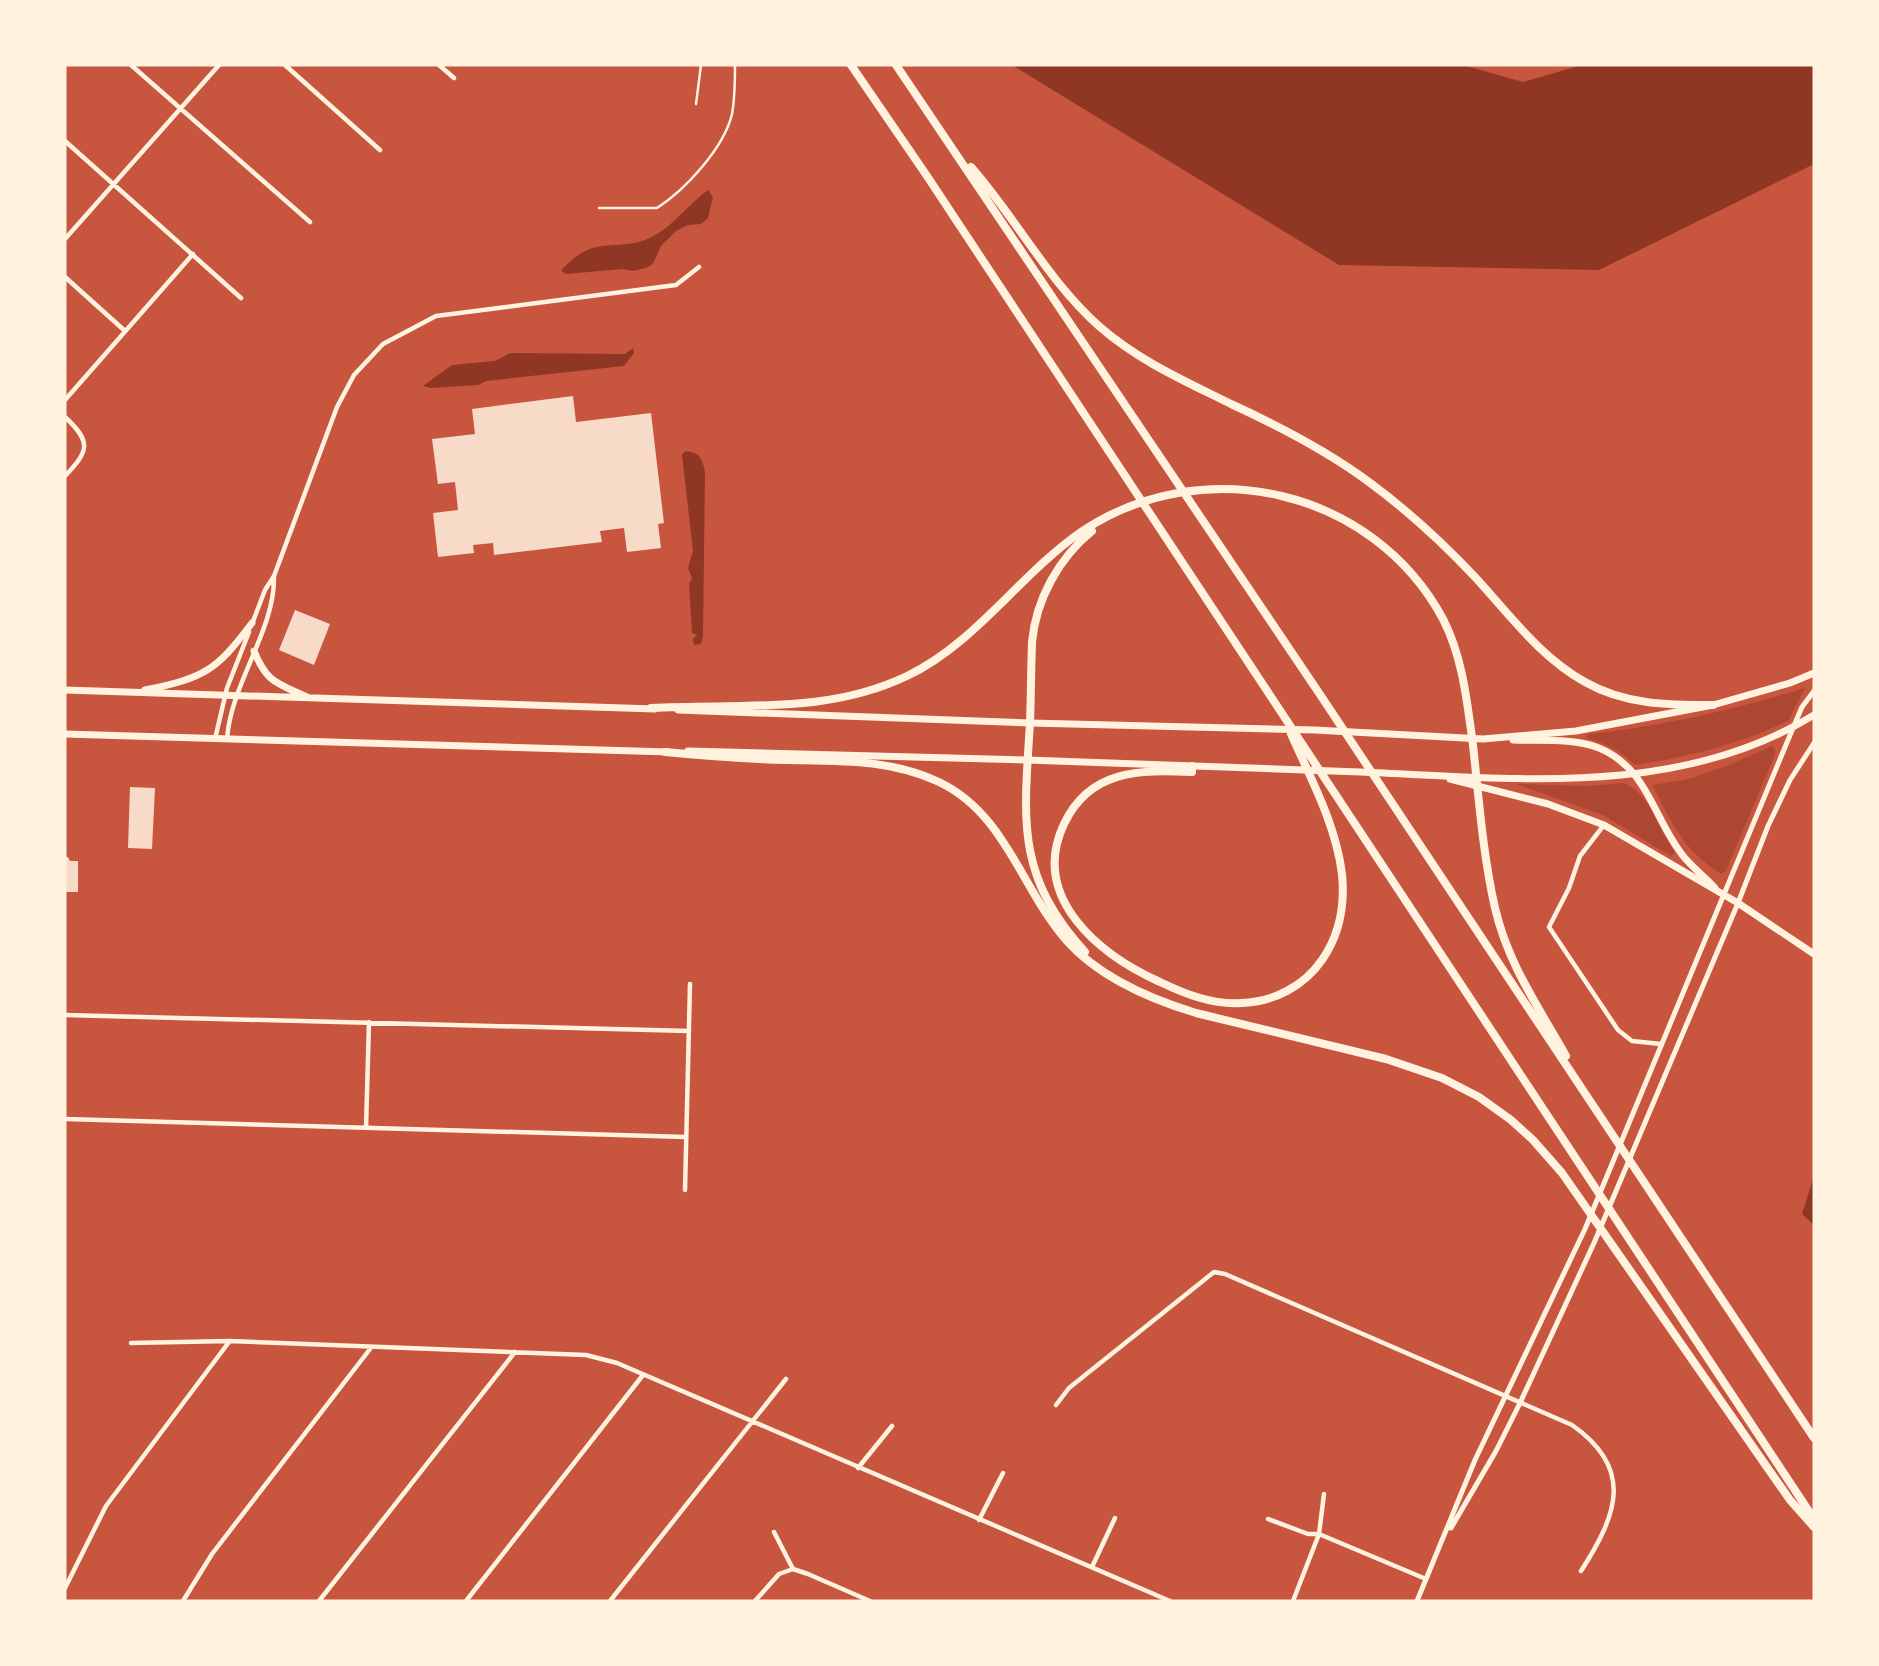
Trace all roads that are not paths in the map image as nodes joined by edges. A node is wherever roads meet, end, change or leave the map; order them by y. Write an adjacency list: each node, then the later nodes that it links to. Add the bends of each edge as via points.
1 (131, 65): 11 (street)
2 (219, 65): 11 (street)
3 (285, 65): 14 (street)
4 (439, 65): 9 (street)
5 (701, 65): 10 (lane)
6 (735, 65): 16 (lane, via 728,126 706,162 657,208)
7 (851, 65): 42 (highway)
8 (896, 65): 13 (highway)
9 (454, 78)
10 (696, 104)
11 (180, 108): 15 (street); 17 (street)
12 (65, 141): 15 (street)
13 (951, 145): 40 (highway, via 996,195 1065,291 1122,345 1161,370 1304,440 1370,482 1440,541 1539,648 1575,677 1640,702); 66 (highway)
14 (380, 150)
15 (114, 185): 18 (street); 19 (street)
16 (600, 208)
17 (310, 222)
18 (65, 239)
19 (192, 254): 22 (street); 23 (street)
20 (699, 267): 28 (street, via 676,285 436,316 383,344 354,375 337,407)
21 (65, 277): 23 (street)
22 (242, 298)
23 (125, 331): 24 (street)
24 (65, 400)
25 (65, 417): 26 (street, via 79,430 85,452)
26 (65, 477)
27 (1115, 515): 41 (highway, via 1067,543 953,647 899,680 794,706); 44 (highway, via 1071,551 1044,597 1033,634); 66 (highway, via 1160,498 1219,488 1288,497 1364,532 1411,574 1432,601 1454,647 1468,704 1491,888 1508,953)
28 (274, 576): 29 (street); 30 (street, via 275,597)
29 (252, 623): 35 (main road, via 208,672); 36 (street)
30 (254, 651): 38 (street); 39 (main road, via 271,680)
31 (1814, 673): 40 (main road)
32 (65, 690): 33 (main road)
33 (98, 691): 35 (main road); 37 (main road)
34 (1814, 691): 45 (street)
35 (132, 692): 36 (main road)
36 (225, 695): 38 (main road); 47 (street)
37 (65, 696)
38 (236, 696): 39 (main road); 48 (street)
39 (311, 698): 41 (main road)
40 (1713, 705): 49 (main road, via 1576,731)
41 (651, 708): 44 (main road)
42 (1279, 709): 53 (highway, via 1332,831 1342,878 1342,907 1334,940 1317,967 1294,987 1258,1002 1196,997 1132,968 1084,930 1059,889 1057,850 1063,827 1092,789 1131,773 1192,772); 88 (highway)
43 (1814, 715): 45 (main road)
44 (1030, 723): 49 (main road); 52 (highway)
45 (1793, 728): 55 (main road, via 1725,756); 57 (street)
46 (65, 734): 47 (main road)
47 (215, 738): 48 (main road)
48 (228, 739): 51 (main road)
49 (1483, 739): 55 (main road, via 1597,747)
50 (1814, 743): 58 (street, via 1768,826)
51 (665, 752): 52 (main road); 60 (highway, via 883,764 939,782 968,800 990,822 1062,935)
52 (1027, 760): 53 (main road); 60 (highway, via 1026,828 1036,877 1062,925)
53 (1192, 766): 54 (main road)
54 (1436, 775): 55 (main road); 56 (main road, via 1548,804)
55 (1637, 775): 57 (main road, via 1684,857)
56 (1604, 825): 57 (main road); 65 (street, via 1580,856 1549,927 1618,1030 1632,1041)
57 (1723, 895): 58 (main road); 65 (street)
58 (1738, 903): 59 (main road); 78 (street, via 1594,1243)
59 (1814, 954)
60 (1104, 971): 90 (highway, via 1189,1011 1429,1072 1479,1097 1511,1120 1572,1186 1790,1500)
61 (690, 984): 64 (street)
62 (65, 1016): 63 (street)
63 (369, 1022): 64 (street); 68 (street)
64 (689, 1031): 69 (street)
65 (1661, 1044): 77 (street, via 1585,1229)
66 (1588, 1095): 82 (highway)
67 (65, 1119): 68 (street)
68 (366, 1128): 69 (street)
69 (686, 1137): 70 (street)
70 (685, 1190)
71 (229, 1341): 72 (street); 73 (street); 98 (street, via 106,1506)
72 (131, 1343)
73 (371, 1348): 74 (street); 99 (street, via 212,1554)
74 (515, 1352): 75 (street, via 586,1355); 100 (street)
75 (643, 1374): 80 (street); 101 (street)
76 (786, 1379): 80 (street)
77 (1504, 1397): 78 (street); 79 (street, via 1214,1272 1069,1388); 93 (street)
78 (1520, 1403): 93 (street); 96 (street, via 1572,1425 1590,1438 1606,1459 1613,1479 1614,1506)
79 (1056, 1405)
80 (751, 1422): 83 (street); 102 (street)
81 (892, 1426): 83 (street)
82 (1814, 1437)
83 (858, 1468): 89 (street)
84 (1003, 1473): 89 (street)
85 (1324, 1494): 92 (street)
86 (1115, 1518): 94 (street)
87 (1268, 1519): 92 (street)
88 (1814, 1519)
89 (979, 1520): 94 (street)
90 (1814, 1527)
91 (774, 1532): 95 (street)
92 (1319, 1534): 97 (street); 106 (street)
93 (1442, 1543): 97 (street)
94 (1091, 1567): 105 (street)
95 (793, 1569): 103 (street, via 779,1574); 104 (street)
96 (1581, 1571)
97 (1426, 1579): 107 (street)
98 (65, 1588)
99 (183, 1601)
100 (319, 1601)
101 (466, 1601)
102 (610, 1601)
103 (755, 1601)
104 (870, 1601)
105 (1170, 1601)
106 (1293, 1601)
107 (1417, 1601)

